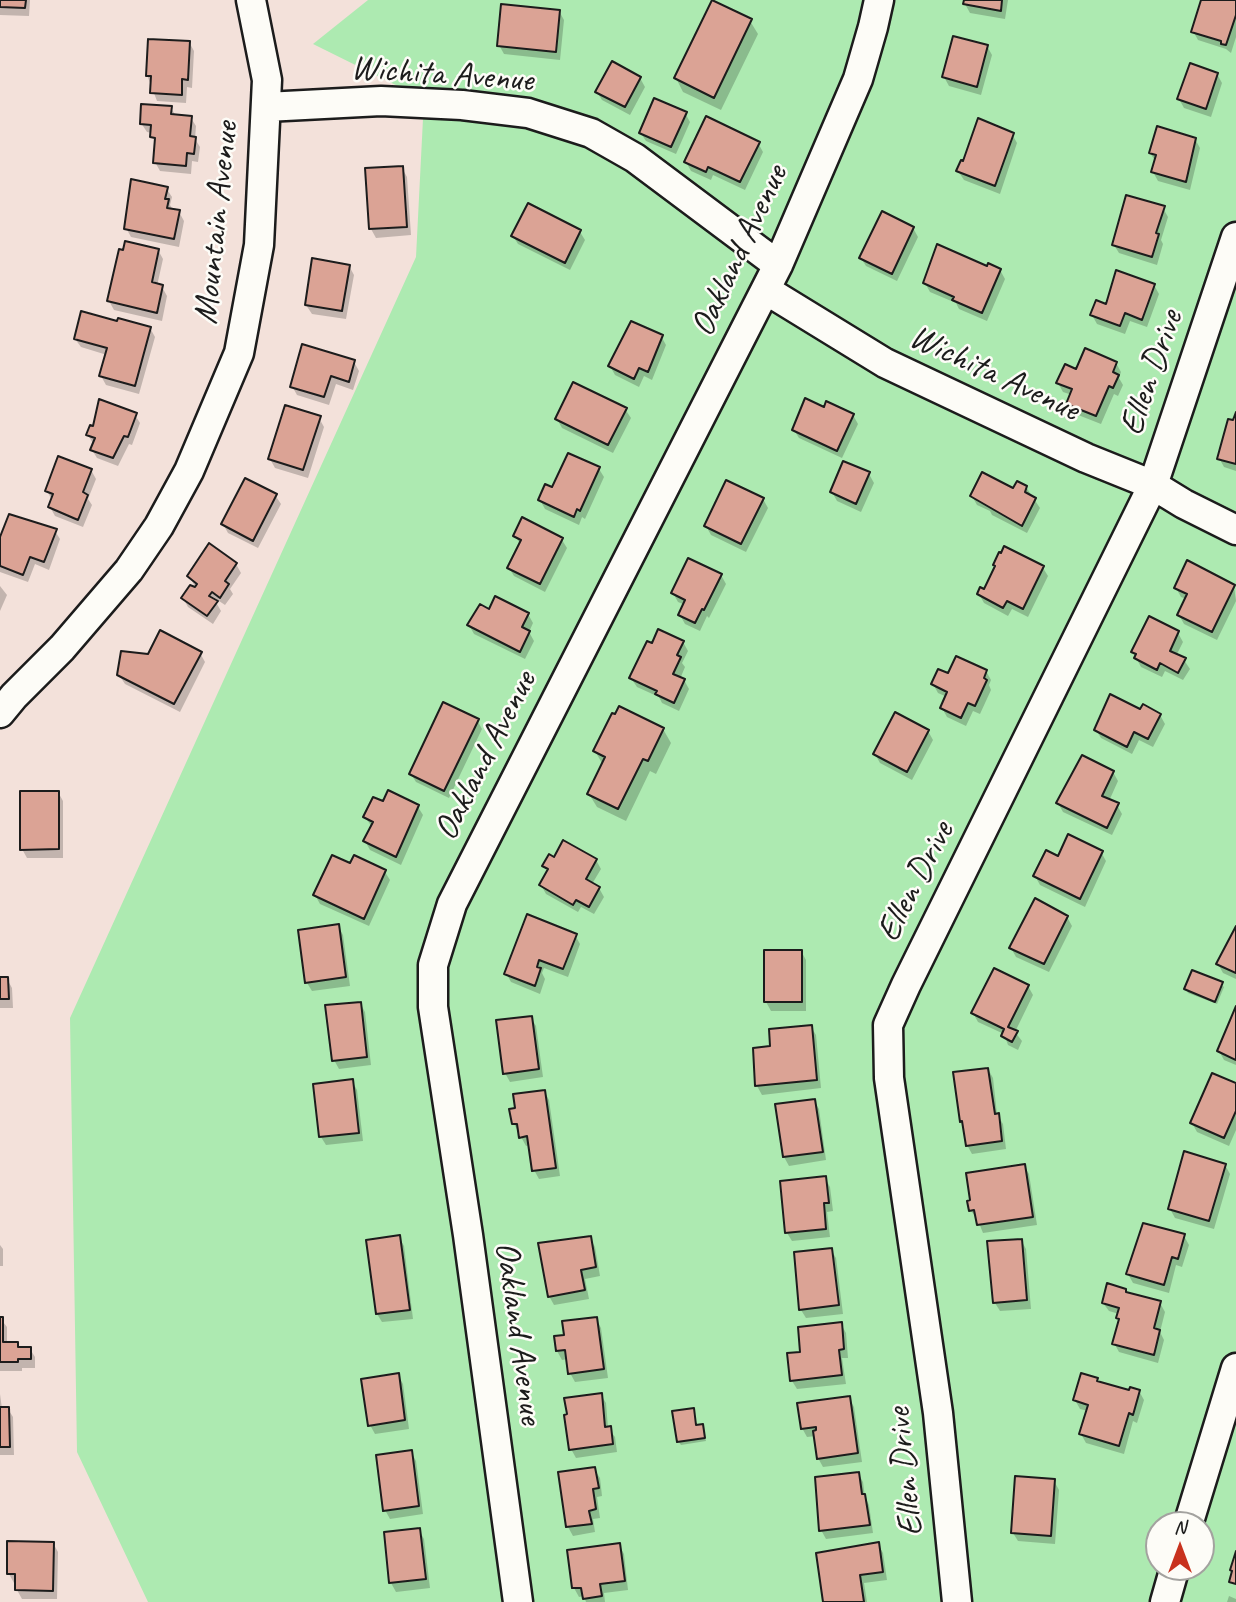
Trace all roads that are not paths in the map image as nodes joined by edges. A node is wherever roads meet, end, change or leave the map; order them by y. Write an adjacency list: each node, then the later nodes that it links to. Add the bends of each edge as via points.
1 (251, 0): 3 (street, Mountain Avenue, via 267,80)
2 (879, 0): 5 (street, Oakland Avenue, via 858,79)
3 (266, 107): 5 (street, Wichita Avenue, via 382,101 475,107 528,113 591,132 635,158); 9 (street, Mountain Avenue, via 259,245 239,353 189,471 129,570)
4 (1236, 237): 7 (street, Ellen Drive)
5 (778, 265): 6 (street, Oakland Avenue)
6 (765, 290): 7 (street, Wichita Avenue, via 885,363); 13 (street, Oakland Avenue, via 452,904 433,965 433,1007)
7 (1153, 485): 8 (street, Wichita Avenue); 14 (street, Ellen Drive, via 888,1025 889,1078 938,1413)
8 (1236, 530)
9 (0, 713)
10 (1236, 1368): 11 (street)
11 (1192, 1511)
12 (1171, 1581): 15 (street)
13 (518, 1602)
14 (957, 1602)
15 (1164, 1602)

